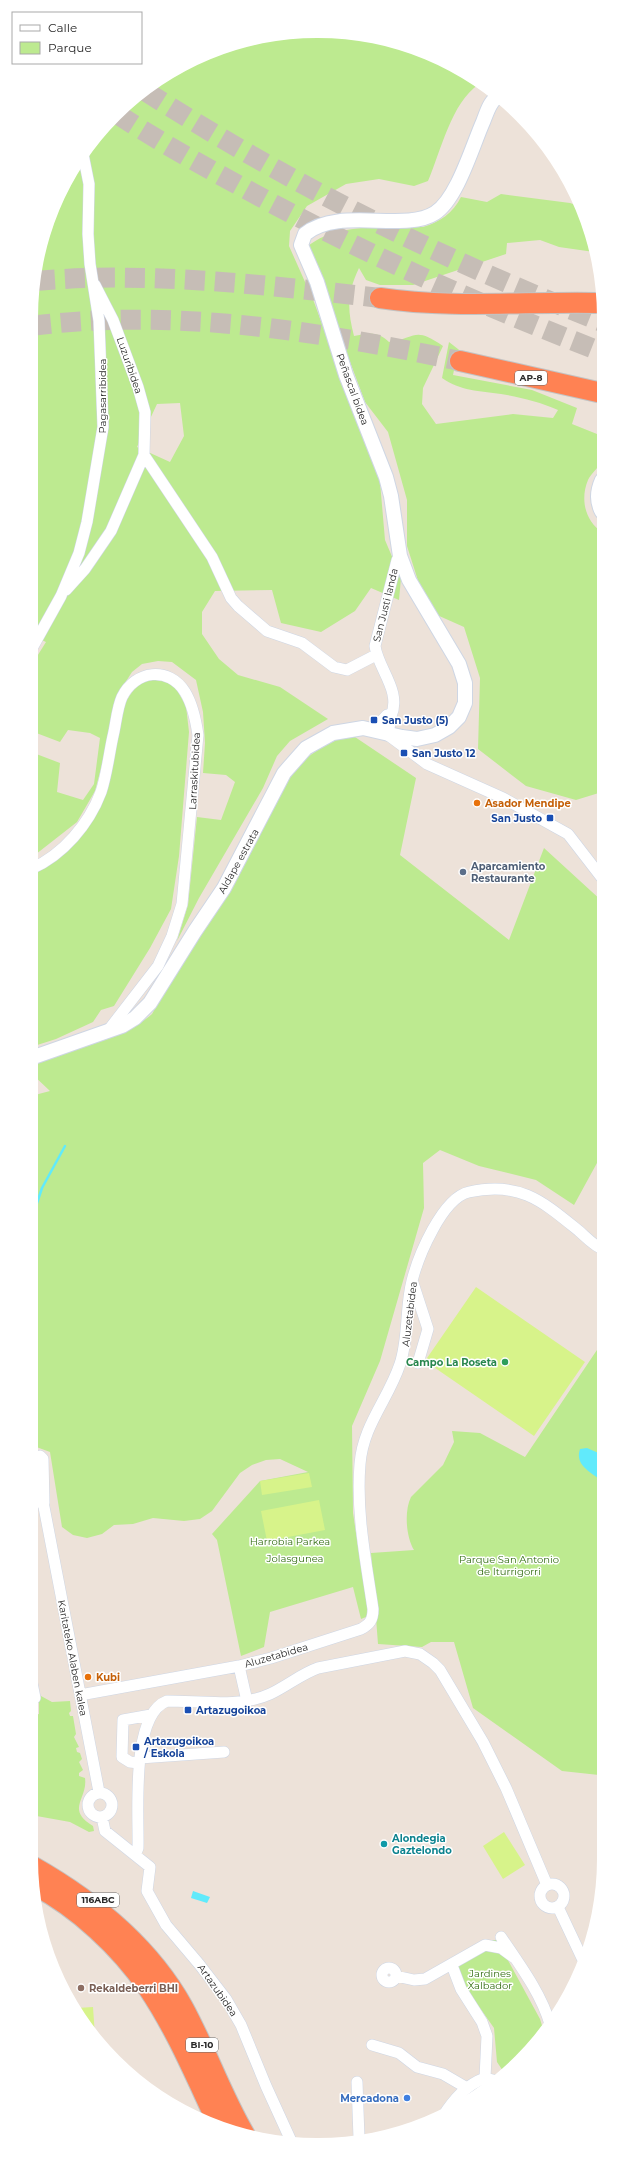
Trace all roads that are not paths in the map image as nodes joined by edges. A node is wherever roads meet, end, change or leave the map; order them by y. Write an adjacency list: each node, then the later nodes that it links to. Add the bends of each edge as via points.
1 (494, 101): 9 (street, Peñascal bidea, via 452,194 434,214 414,220 335,223 310,230 301,241 317,282 346,375 386,477)
2 (85, 162): 3 (street, Pagasarribidea, via 89,184 88,234)
3 (92, 281): 8 (street, Luzuribidea, via 113,320 138,387 145,412); 10 (street, Pagasarribidea, via 102,348 103,427 84,537)
4 (380, 298): 5 (highway, via 444,304)
5 (596, 303)
6 (460, 361): 7 (highway, AP-8)
7 (597, 392)
8 (144, 455): 10 (street, Luzuribidea, via 111,530 85,569); 12 (street, San Justi landa, via 212,557 230,598 254,621 267,631 302,643 334,667 348,670)
9 (400, 556): 12 (street, San Justi landa, via 374,646); 15 (street, Peñascal bidea, via 409,580 459,664 465,683 465,703 459,717 435,735 417,738)
10 (61, 596): 11 (street, Pagasarribidea)
11 (38, 637)
12 (376, 655): 13 (street, San Justi landa, via 393,693 395,708)
13 (392, 716): 14 (street, via 387,715); 15 (street, San Justi landa)
14 (373, 730): 15 (street, Aldape estrata); 18 (street, Aldape estrata, via 363,728 333,733 306,748 295,760 274,791 248,846 224,888 150,1003 135,1018)
15 (388, 735): 17 (street, via 427,764 503,798 568,834)
16 (38, 866): 18 (street, Larraskitubidea, via 74,837 90,816 101,792 122,697 131,684 146,674 160,674 175,680 185,692 195,716 198,735 182,904 172,936 158,966)
17 (597, 872)
18 (106, 1032): 19 (street)
19 (38, 1056)
20 (597, 1244): 21 (street, Aluzetabidea, via 543,1202 516,1190 467,1192 450,1203 428,1238)
21 (412, 1281): 22 (street); 23 (street, Aluzetabidea)
22 (425, 1319): 23 (street, via 416,1319); 24 (street, via 428,1329)
23 (407, 1326): 28 (street, Aluzetabidea, via 398,1370 370,1423 360,1464 359,1506 373,1618 361,1629)
24 (418, 1363)
25 (38, 1457): 27 (street, via 43,1459)
26 (38, 1494): 27 (street, Karitateko Alaben kalea)
27 (44, 1507): 29 (street, Karitateko Alaben kalea)
28 (239, 1666): 29 (street); 30 (street, Aluzetabidea)
29 (80, 1695): 34 (street, Karitateko Alaben kalea)
30 (247, 1701): 31 (street, via 168,1701 155,1708); 39 (street, via 270,1694 318,1668 405,1651 427,1658 440,1670 483,1742 509,1795)
31 (151, 1715): 33 (street, via 142,1743); 33 (street, via 123,1720 122,1757 130,1762)
32 (224, 1752): 33 (street)
33 (140, 1760): 36 (street, via 138,1848)
34 (98, 1792): 35 (street, via 90,1798 89,1809); 35 (street, via 106,1794 112,1802 110,1811)
35 (102, 1817): 36 (street, via 105,1830)
36 (135, 1855): 60 (street, Artazubidea, via 150,1866 147,1891 166,1925 226,1999 241,2025)
37 (38, 1862): 46 (highway, 116ABC, via 65,1876 100,1901 130,1931)
38 (39, 1870): 46 (highway, BI-10, via 84,1899 109,1919)
39 (547, 1885): 42 (street, via 541,1892 542,1903); 42 (street, via 555,1884 564,1891 564,1899)
40 (40, 1888): 45 (highway, BI-10, via 90,1923)
41 (41, 1900): 45 (highway, via 68,1915)
42 (558, 1908): 44 (street)
43 (501, 1937): 47 (street)
44 (580, 1954)
45 (122, 1957): 57 (highway, BI-10, via 148,1988 170,2025)
46 (150, 1959): 58 (highway, BI-10, via 183,2006)
47 (516, 1959): 49 (street, via 501,1948 485,1945 425,1979 414,1980); 50 (street)
48 (453, 1968): 52 (street, via 461,1989 482,2022 487,2036)
49 (396, 1976)
50 (548, 2017)
51 (372, 2045): 55 (street, via 399,2053 417,2067 443,2074)
52 (485, 2078): 53 (street); 55 (street)
53 (489, 2079)
54 (357, 2082): 59 (street)
55 (467, 2088): 56 (street)
56 (451, 2104)
57 (215, 2119)
58 (241, 2127)
59 (359, 2135)
60 (289, 2136)

